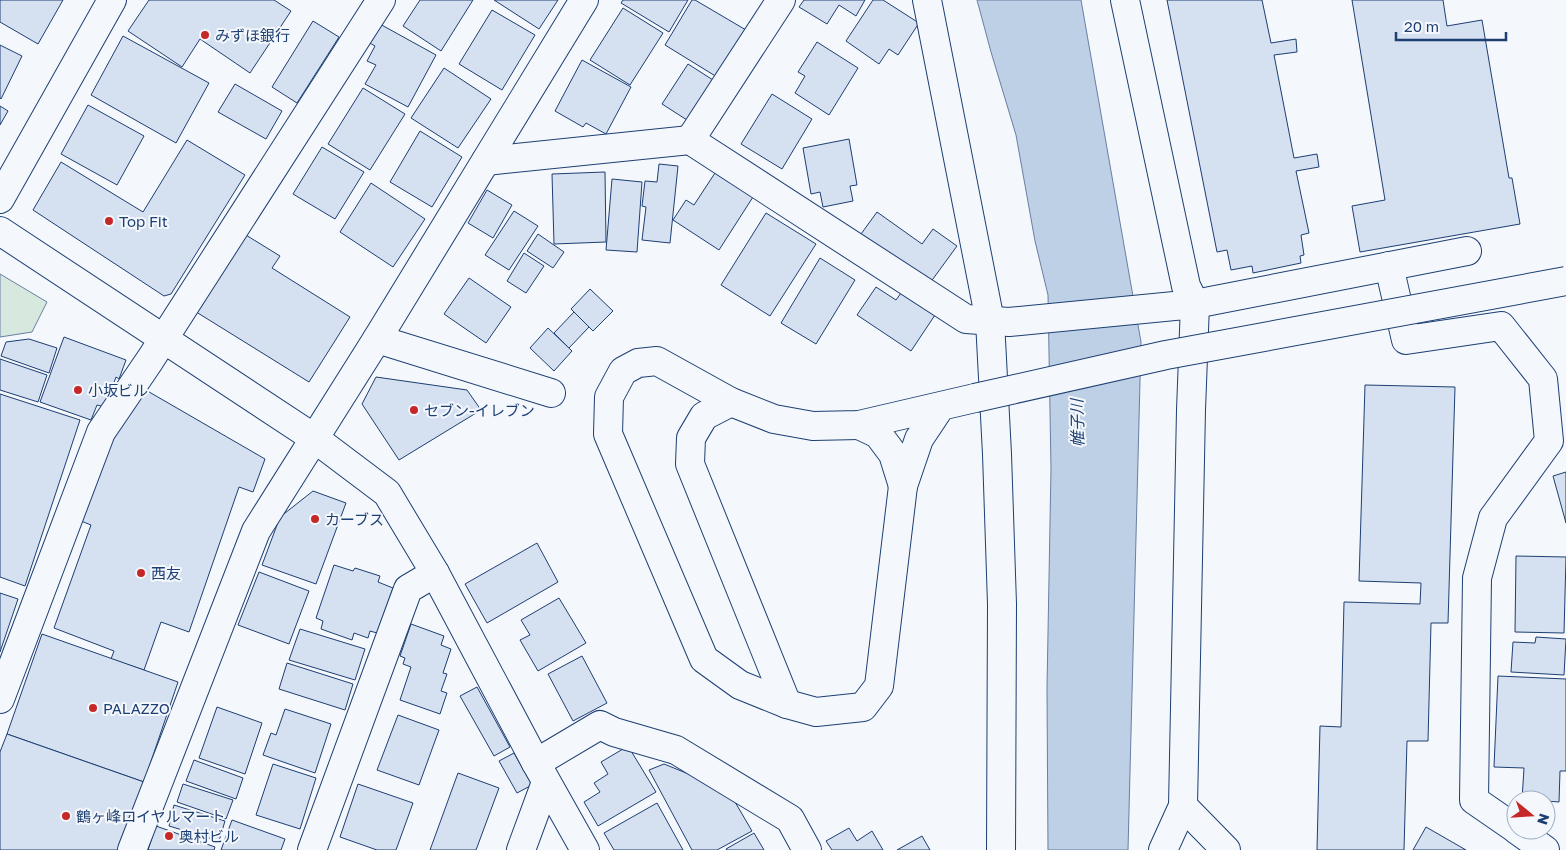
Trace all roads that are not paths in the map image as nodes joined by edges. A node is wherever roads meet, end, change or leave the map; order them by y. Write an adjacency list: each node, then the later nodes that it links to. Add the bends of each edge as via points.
1 (112, 0): 9 (street)
2 (381, 0): 16 (street)
3 (584, 0): 8 (street)
4 (781, 0): 7 (street)
5 (927, 0): 15 (street)
6 (1125, 0): 14 (street, via 1186,286)
7 (690, 140): 8 (street); 15 (street, via 966,319)
8 (486, 161): 17 (street)
9 (0, 199)
10 (0, 231): 16 (street)
11 (1467, 251): 12 (street)
12 (1389, 266): 14 (street); 29 (street, via 1406,340 1501,326 1543,379 1549,441 1493,518 1477,578 1474,800)
13 (1566, 281): 20 (street, bridge, via 1166,355)
14 (1195, 304): 15 (street); 28 (street)
15 (999, 321): 36 (street, via 997,454 1002,604)
16 (163, 339): 22 (street); 25 (street, via 101,432)
17 (377, 340): 18 (street); 22 (street)
18 (550, 393)
19 (731, 402): 21 (street, via 774,419 813,426); 26 (street, via 704,416 691,438 690,464); 26 (street, via 657,362 638,363 623,371 609,396 608,434 704,659 740,685)
20 (941, 406): 21 (street); 23 (street, via 919,439)
21 (859, 424): 23 (street, via 878,434 893,454)
22 (314, 438): 24 (street, via 387,493); 31 (street, via 256,531)
23 (903, 486): 26 (street, via 879,686 864,707 816,712)
24 (435, 573): 27 (street); 32 (street, via 408,589)
25 (0, 699)
26 (786, 704)
27 (541, 773): 33 (street); 34 (street); 35 (street, via 600,725 676,750 790,819)
28 (1183, 806): 37 (street); 38 (street)
29 (1506, 823)
30 (1530, 840): 39 (street)
31 (132, 850)
32 (312, 850)
33 (521, 850)
34 (585, 850)
35 (807, 850)
36 (1001, 850)
37 (1164, 850)
38 (1226, 850)
39 (1545, 850)

